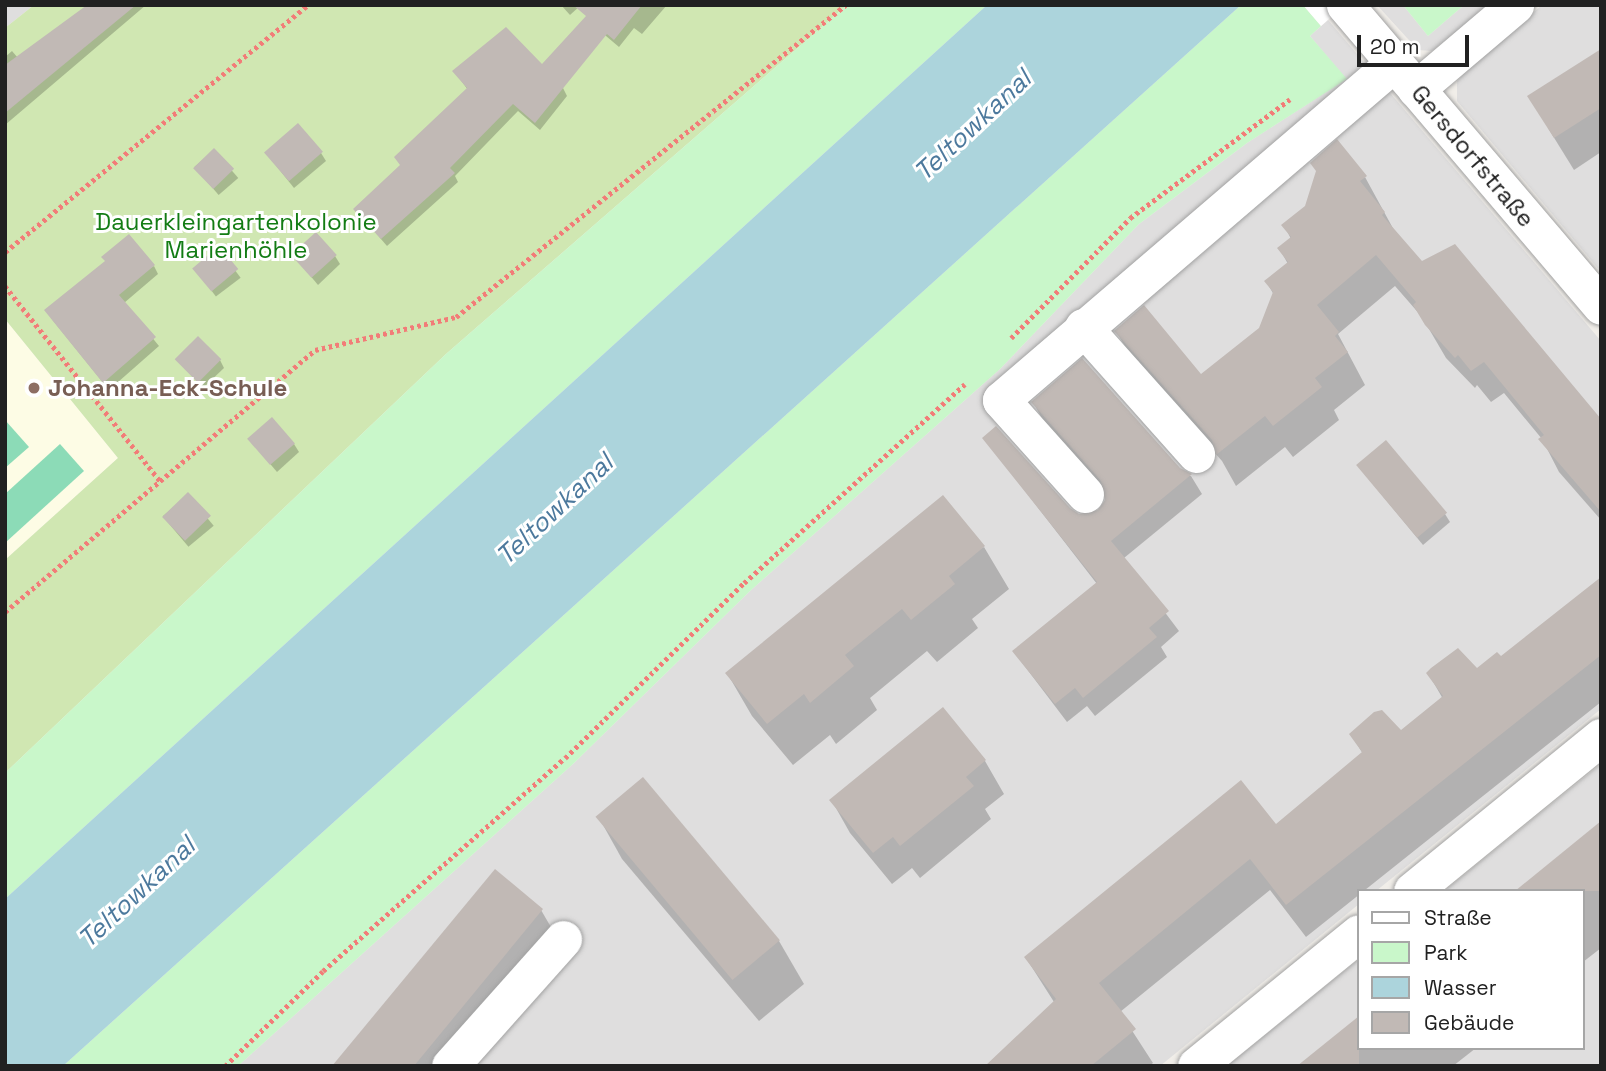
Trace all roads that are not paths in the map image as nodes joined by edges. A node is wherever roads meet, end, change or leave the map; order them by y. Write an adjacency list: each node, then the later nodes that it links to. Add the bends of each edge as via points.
1 (1345, 5): 3 (street, Gersdorfstraße)
2 (1515, 5): 3 (street)
3 (1405, 76): 4 (street, Gersdorfstraße); 5 (street)
4 (1601, 306)
5 (1083, 327): 6 (street); 7 (street, via 1001,400)
6 (1196, 453)
7 (1085, 494)
8 (1601, 737): 9 (street)
9 (1414, 889)
10 (1358, 934): 13 (street)
11 (563, 939): 12 (street)
12 (450, 1066)
13 (1196, 1066)

